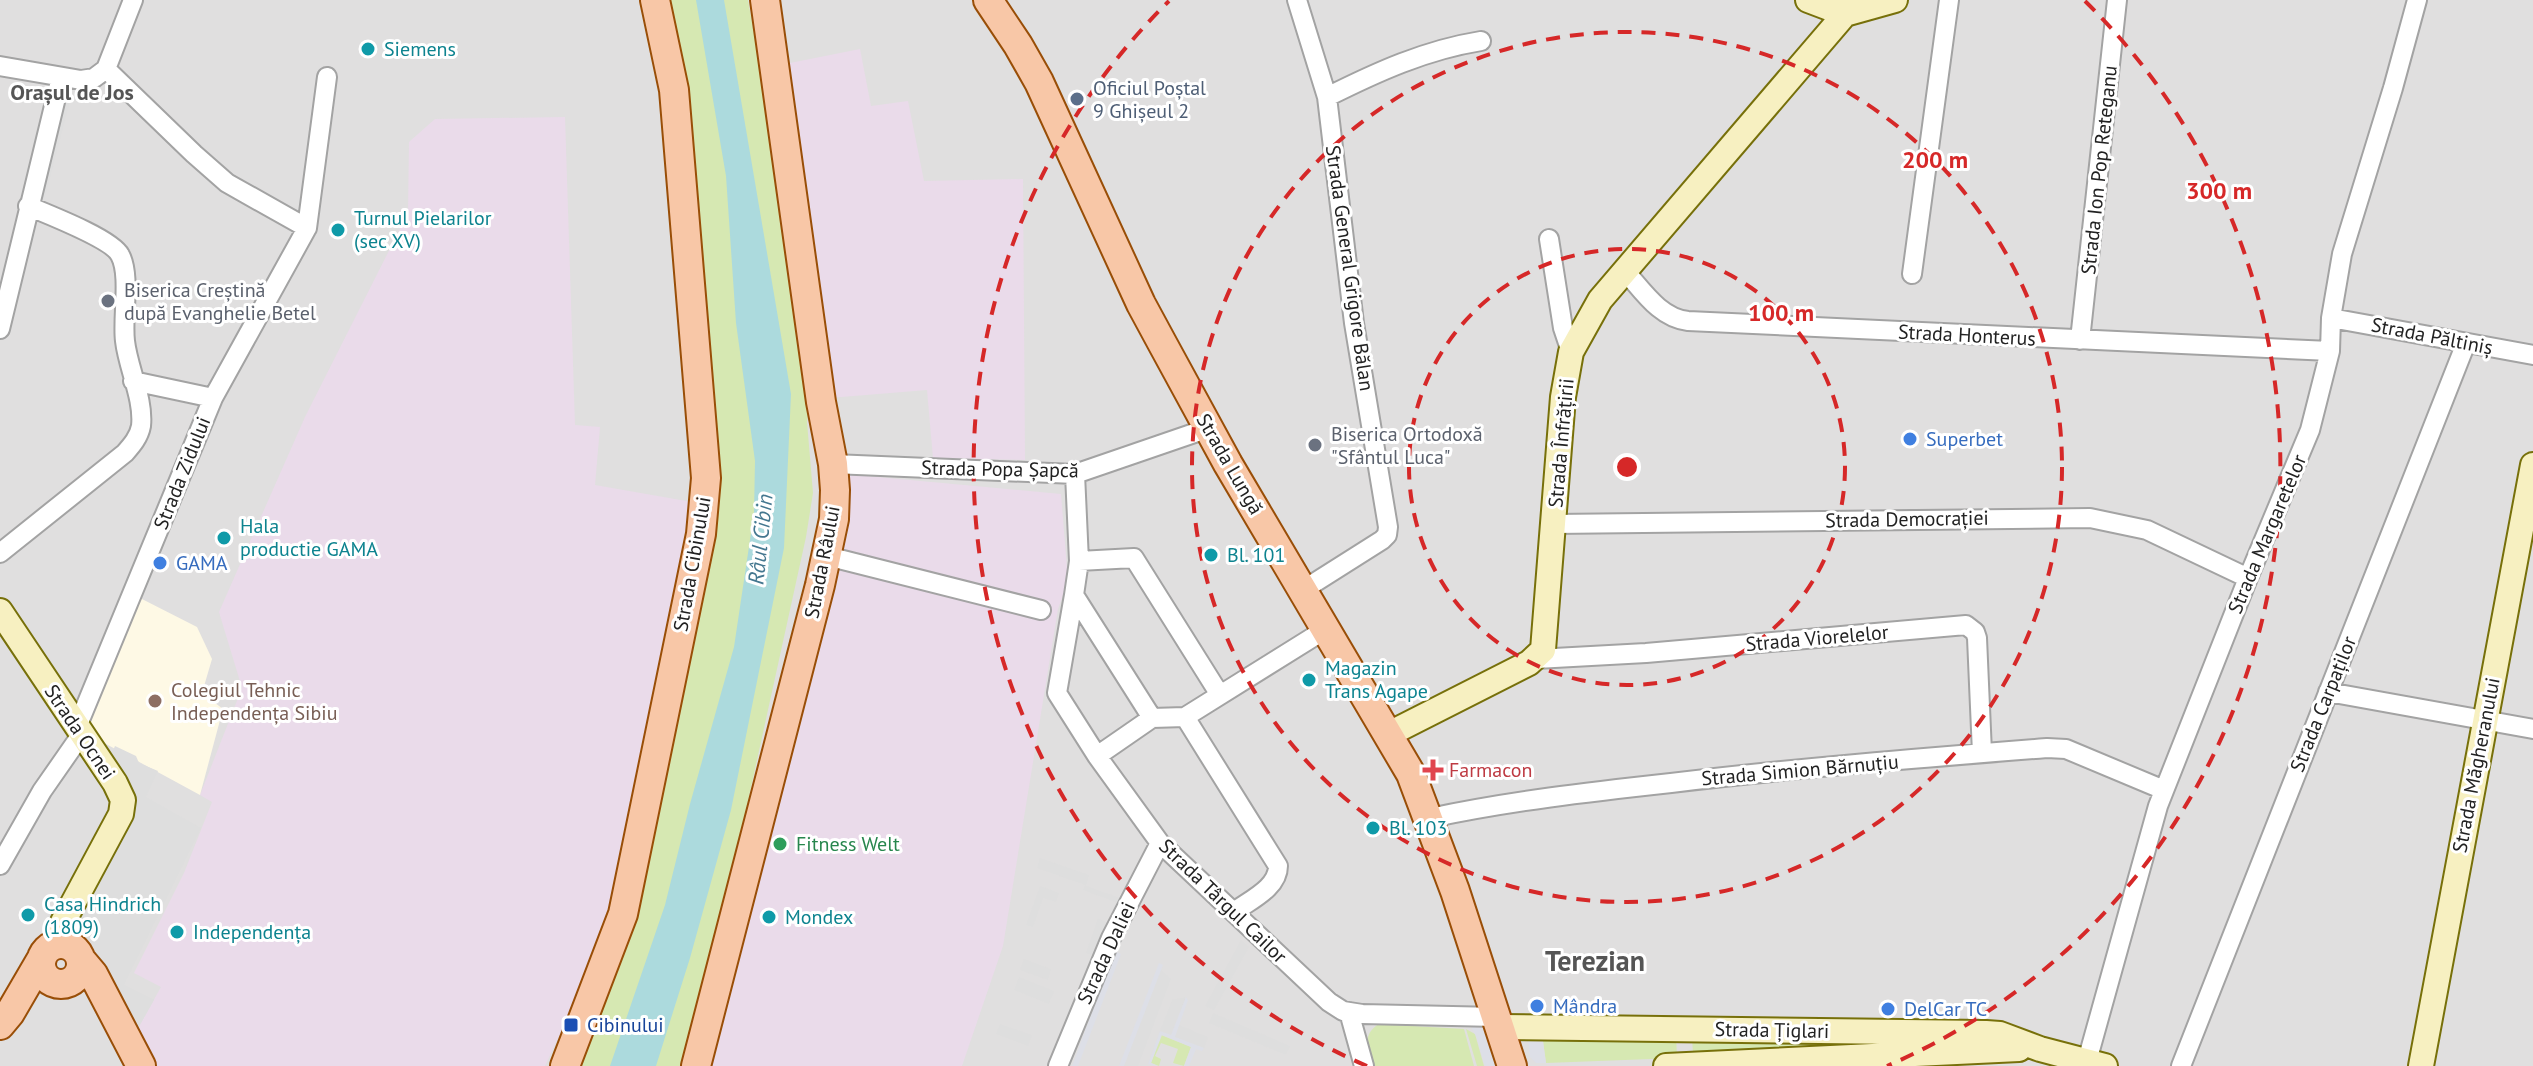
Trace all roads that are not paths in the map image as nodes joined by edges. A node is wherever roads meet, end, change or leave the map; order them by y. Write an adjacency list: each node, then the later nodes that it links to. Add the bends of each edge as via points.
1 (133, 0): 14 (street)
2 (655, 0): 71 (main road, Strada Cibinului, via 674,90 705,501 623,914)
3 (765, 0): 33 (main road, Strada Râului)
4 (988, 0): 32 (main road, Strada Lungă, via 1039,82 1141,304)
5 (1297, 0): 17 (street, Strada General Grigore Bălan)
6 (1808, 0): 11 (street)
7 (1895, 0): 11 (street)
8 (1949, 0): 22 (street)
9 (2117, 0): 25 (street, Strada Ion Pop Reteganu)
10 (2417, 0): 23 (street, Strada Margaretelor, via 2342,254)
11 (1842, 7): 21 (street, Strada Înfrățirii)
12 (1481, 41): 17 (street, via 1411,59)
13 (0, 66): 15 (street)
14 (106, 69): 15 (street, via 88,80); 19 (street, via 227,183)
15 (61, 77): 18 (street)
16 (327, 77): 19 (street)
17 (1327, 97): 41 (street, Strada General Grigore Bălan, via 1354,323 1388,527 1382,540)
18 (28, 206): 24 (street); 30 (street, via 108,242 120,255)
19 (307, 228): 31 (street, Strada Zidului)
20 (1549, 239): 28 (street)
21 (1625, 271): 25 (street, Strada Honterus, via 1665,314 1680,320); 28 (street, Strada Înfrățirii, via 1594,309)
22 (1912, 274)
23 (2331, 318): 26 (street, Strada Păltiniș); 27 (street, Strada Margaretelor)
24 (0, 329)
25 (2080, 340): 27 (street, Strada Honterus)
26 (2466, 343): 29 (street, Strada Păltiniș); 47 (street, Strada Carpaților)
27 (2330, 351): 40 (street, Strada Margaretelor, via 2310,430)
28 (1571, 352): 36 (street, Strada Înfrățirii)
29 (2533, 355)
30 (133, 381): 31 (street); 37 (street, via 141,424 133,444)
31 (213, 398): 53 (street, Strada Zidului)
32 (1209, 428): 35 (street, Strada Popa Șapcă); 41 (main road, Strada Lungă)
33 (833, 464): 35 (street, Strada Popa Șapcă); 38 (main road, Strada Râului, via 834,519)
34 (2533, 465): 51 (street, Strada Măgheranului)
35 (1075, 474): 39 (street, Strada Târgul Cailor)
36 (1553, 524): 40 (street, Strada Democrației, via 2090,518 2147,530); 46 (street, Strada Înfrățirii, via 1543,650)
37 (0, 553)
38 (827, 556): 43 (street); 72 (main road, Strada Râului)
39 (1079, 561): 42 (street, Strada Târgul Cailor); 48 (street, via 1134,558)
40 (2248, 578): 57 (street, Strada Margaretelor)
41 (1303, 590): 45 (main road, Strada Lungă)
42 (1074, 595): 50 (street); 56 (street, Strada Târgul Cailor, via 1057,693)
43 (1041, 610)
44 (0, 611): 53 (street, Strada Ocnei)
45 (1326, 629): 48 (street); 54 (main road, Strada Lungă)
46 (1536, 659): 54 (street); 55 (street, Strada Viorelelor, via 1966,625 1977,638)
47 (2328, 692): 51 (street); 77 (street, Strada Carpaților)
48 (1220, 695): 49 (street)
49 (1185, 717): 50 (street); 61 (street, via 1278,866 1271,885)
50 (1152, 718): 56 (street)
51 (2484, 720): 52 (street); 78 (street, Strada Măgheranului)
52 (2533, 729)
53 (79, 731): 60 (street, Strada Zidului); 62 (street, Strada Ocnei, via 119,789 123,806)
54 (1389, 734): 58 (main road, Strada Lungă)
55 (1982, 753): 57 (street, Strada Simion Bărnuțiu, via 2059,747); 58 (street, Strada Simion Bărnuțiu, via 1589,791)
56 (1097, 756): 59 (street, Strada Târgul Cailor)
57 (2164, 790): 68 (street, Strada Margaretelor)
58 (1430, 818): 65 (main road, Strada Lungă)
59 (1160, 843): 61 (street, Strada Târgul Cailor); 73 (street, Strada Daliei, via 1111,938)
60 (0, 865)
61 (1234, 912): 64 (street, Strada Târgul Cailor, via 1329,1002)
62 (50, 951): 63 (main road, via 75,949); 63 (main road, via 41,968 46,978 61,985); 66 (main road)
63 (77, 972): 69 (main road); 70 (main road, via 93,974)
64 (1349, 1012): 65 (street); 74 (street)
65 (1499, 1022): 67 (street, Strada Țiglari, via 1986,1033 2013,1038); 75 (main road, Strada Lungă)
66 (0, 1025)
67 (2042, 1057): 68 (street, Strada Țiglari); 76 (street, Strada Țiglari)
68 (2096, 1064)
69 (119, 1066)
70 (141, 1066)
71 (565, 1066)
72 (696, 1066)
73 (1058, 1066)
74 (1364, 1066)
75 (1512, 1066)
76 (1666, 1066)
77 (2181, 1066)
78 (2421, 1066)

